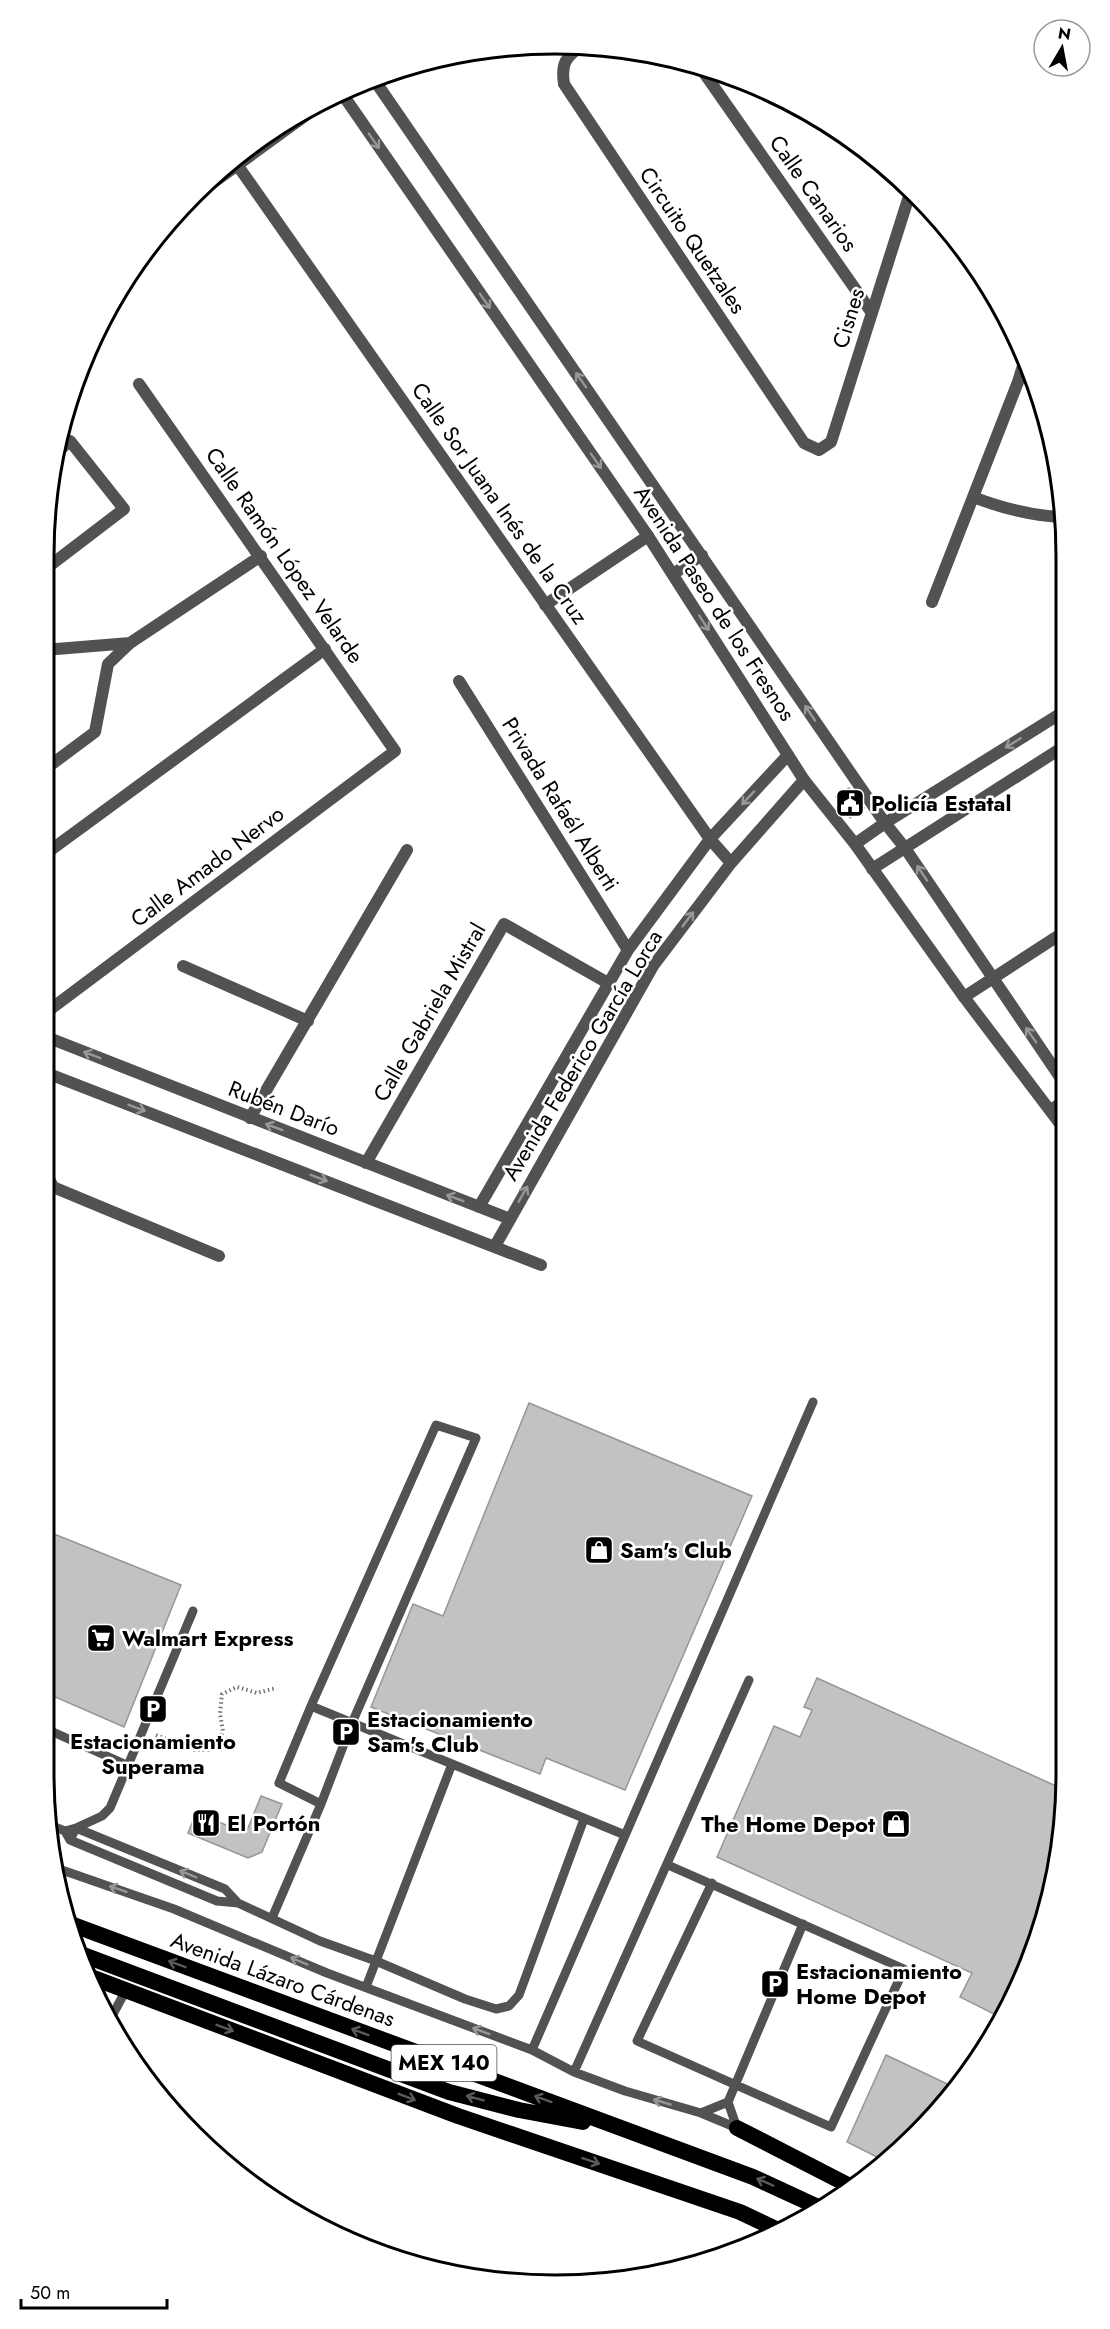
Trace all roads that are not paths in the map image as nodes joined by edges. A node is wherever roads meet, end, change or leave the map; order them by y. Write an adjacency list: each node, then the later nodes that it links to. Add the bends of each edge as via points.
1 (570, 54): 11 (street, Circuito Quetzales, via 561,69 564,84 804,443)
2 (708, 78): 7 (street, Calle Canarios)
3 (379, 86): 15 (street, Avenida Paseo de los Fresnos, one-way to 3)
4 (346, 100): 14 (street, Avenida Paseo de los Fresnos, one-way to 14)
5 (239, 167): 20 (street, Calle Sor Juana Inés de la Cruz)
6 (908, 200): 7 (street, Cisnes)
7 (872, 313): 11 (street, Cisnes, via 831,442)
8 (1021, 372): 12 (street)
9 (139, 384): 16 (street, Calle Ramón López Velarde)
10 (67, 443): 17 (street, via 70,441 124,509)
11 (819, 450)
12 (973, 497): 13 (street, via 1008,510); 19 (street)
13 (1055, 517)
14 (648, 536): 18 (street, Avenida Paseo de los Fresnos); 20 (street)
15 (702, 555): 18 (street); 31 (street, Avenida Paseo de los Fresnos, one-way to 15)
16 (261, 556): 21 (street); 23 (street, Calle Ramón López Velarde)
17 (54, 562)
18 (673, 574): 28 (street, Avenida Paseo de los Fresnos, one-way to 28)
19 (932, 602)
20 (545, 605): 32 (street, Calle Sor Juana Inés de la Cruz)
21 (130, 643): 22 (street); 29 (street, via 108,664 95,732)
22 (54, 649)
23 (325, 649): 26 (street, Calle Ramón López Velarde); 34 (street)
24 (459, 681): 40 (street, Privada Rafaél Alberti)
25 (1056, 716): 31 (street, one-way to 31)
26 (395, 751): 45 (street, Calle Amado Nervo)
27 (1056, 751): 35 (street)
28 (788, 755): 30 (street, Avenida Paseo de los Fresnos); 32 (street, Avenida Federico García Lorca, one-way to 32)
29 (54, 763)
30 (804, 780): 33 (street, Avenida Paseo de los Fresnos); 37 (street, Avenida Federico García Lorca)
31 (885, 823): 33 (street); 35 (street, Avenida Paseo de los Fresnos)
32 (710, 839): 37 (street, Calle Sor Juana Inés de la Cruz); 40 (street, Avenida Federico García Lorca)
33 (855, 844): 38 (street, Avenida Paseo de los Fresnos)
34 (54, 848)
35 (905, 848): 38 (street); 42 (street, Avenida Paseo de los Fresnos, one-way to 35)
36 (407, 850): 46 (street)
37 (730, 863): 57 (street, Avenida Federico García Lorca, one-way to 37, via 653,966)
38 (872, 869): 44 (street, Avenida Paseo de los Fresnos)
39 (1056, 937): 42 (street)
40 (628, 950): 43 (street, Avenida Federico García Lorca)
41 (183, 966): 46 (street)
42 (992, 978): 44 (street); 48 (street, Avenida Paseo de los Fresnos, one-way to 42)
43 (609, 982): 54 (street, Calle Gabriela Mistral, via 504,924); 56 (street, Avenida Federico García Lorca)
44 (964, 997): 51 (street, Avenida Paseo de los Fresnos)
45 (54, 1007)
46 (308, 1021): 53 (street)
47 (54, 1040): 53 (street, Rubén Darío, one-way to 47)
48 (1056, 1071)
49 (54, 1076): 58 (street, one-way to 58)
50 (1056, 1107): 51 (street)
51 (1052, 1110): 52 (street, Avenida Paseo de los Fresnos)
52 (1056, 1116)
53 (250, 1118): 54 (street, Rubén Darío, one-way to 53)
54 (366, 1163): 56 (street, Rubén Darío, one-way to 54)
55 (54, 1187): 59 (street)
56 (479, 1207): 57 (street, Rubén Darío)
57 (510, 1219): 58 (street, Avenida Federico García Lorca)
58 (495, 1246): 60 (street)
59 (219, 1256)
60 (541, 1265)
61 (813, 1402): 74 (lane)
62 (193, 1611): 68 (lane)
63 (749, 1680): 76 (lane)
64 (311, 1706): 65 (lane); 65 (lane, via 436,1425 476,1438); 69 (lane, via 279,1783)
65 (352, 1723): 67 (lane); 69 (lane)
66 (54, 1732): 68 (lane)
67 (452, 1764): 70 (lane); 84 (lane)
68 (129, 1766): 72 (lane, via 110,1808)
69 (321, 1804): 80 (lane)
70 (584, 1819): 74 (lane); 84 (lane, via 519,1995 509,2006 496,2009 465,1999)
71 (57, 1828): 73 (lane)
72 (76, 1828): 73 (lane); 75 (lane); 79 (lane, one-way to 72, via 225,1889)
73 (65, 1831): 75 (lane)
74 (625, 1835): 89 (lane)
75 (70, 1840): 79 (lane, via 216,1902)
76 (668, 1865): 78 (lane); 90 (lane)
77 (64, 1871): 86 (lane, one-way to 77, via 174,1909)
78 (712, 1883): 81 (lane); 91 (lane, via 637,2041)
79 (238, 1903): 80 (lane)
80 (272, 1918): 84 (lane)
81 (803, 1924): 91 (lane); 91 (lane, via 904,1969 831,2127)
82 (78, 1927): 95 (highway, Avenida Lázaro Cárdenas / MEX 140, one-way to 82)
83 (89, 1957): 95 (highway, one-way to 83, via 448,2092)
84 (376, 1961): 86 (lane)
85 (98, 1980): 87 (highway, MEX 140)
86 (366, 1987): 89 (lane, one-way to 86)
87 (126, 1990): 88 (lane); 98 (highway, MEX 140, one-way to 98, via 458,2116 740,2212)
88 (114, 2012)
89 (532, 2050): 90 (lane)
90 (574, 2072): 93 (lane, one-way to 90)
91 (735, 2086): 92 (lane)
92 (728, 2102): 93 (lane); 94 (lane)
93 (701, 2113): 94 (lane)
94 (737, 2128): 96 (highway)
95 (634, 2132): 97 (highway, Avenida Lázaro Cárdenas / MEX 140, one-way to 95)
96 (844, 2183)
97 (813, 2204)
98 (770, 2226)

